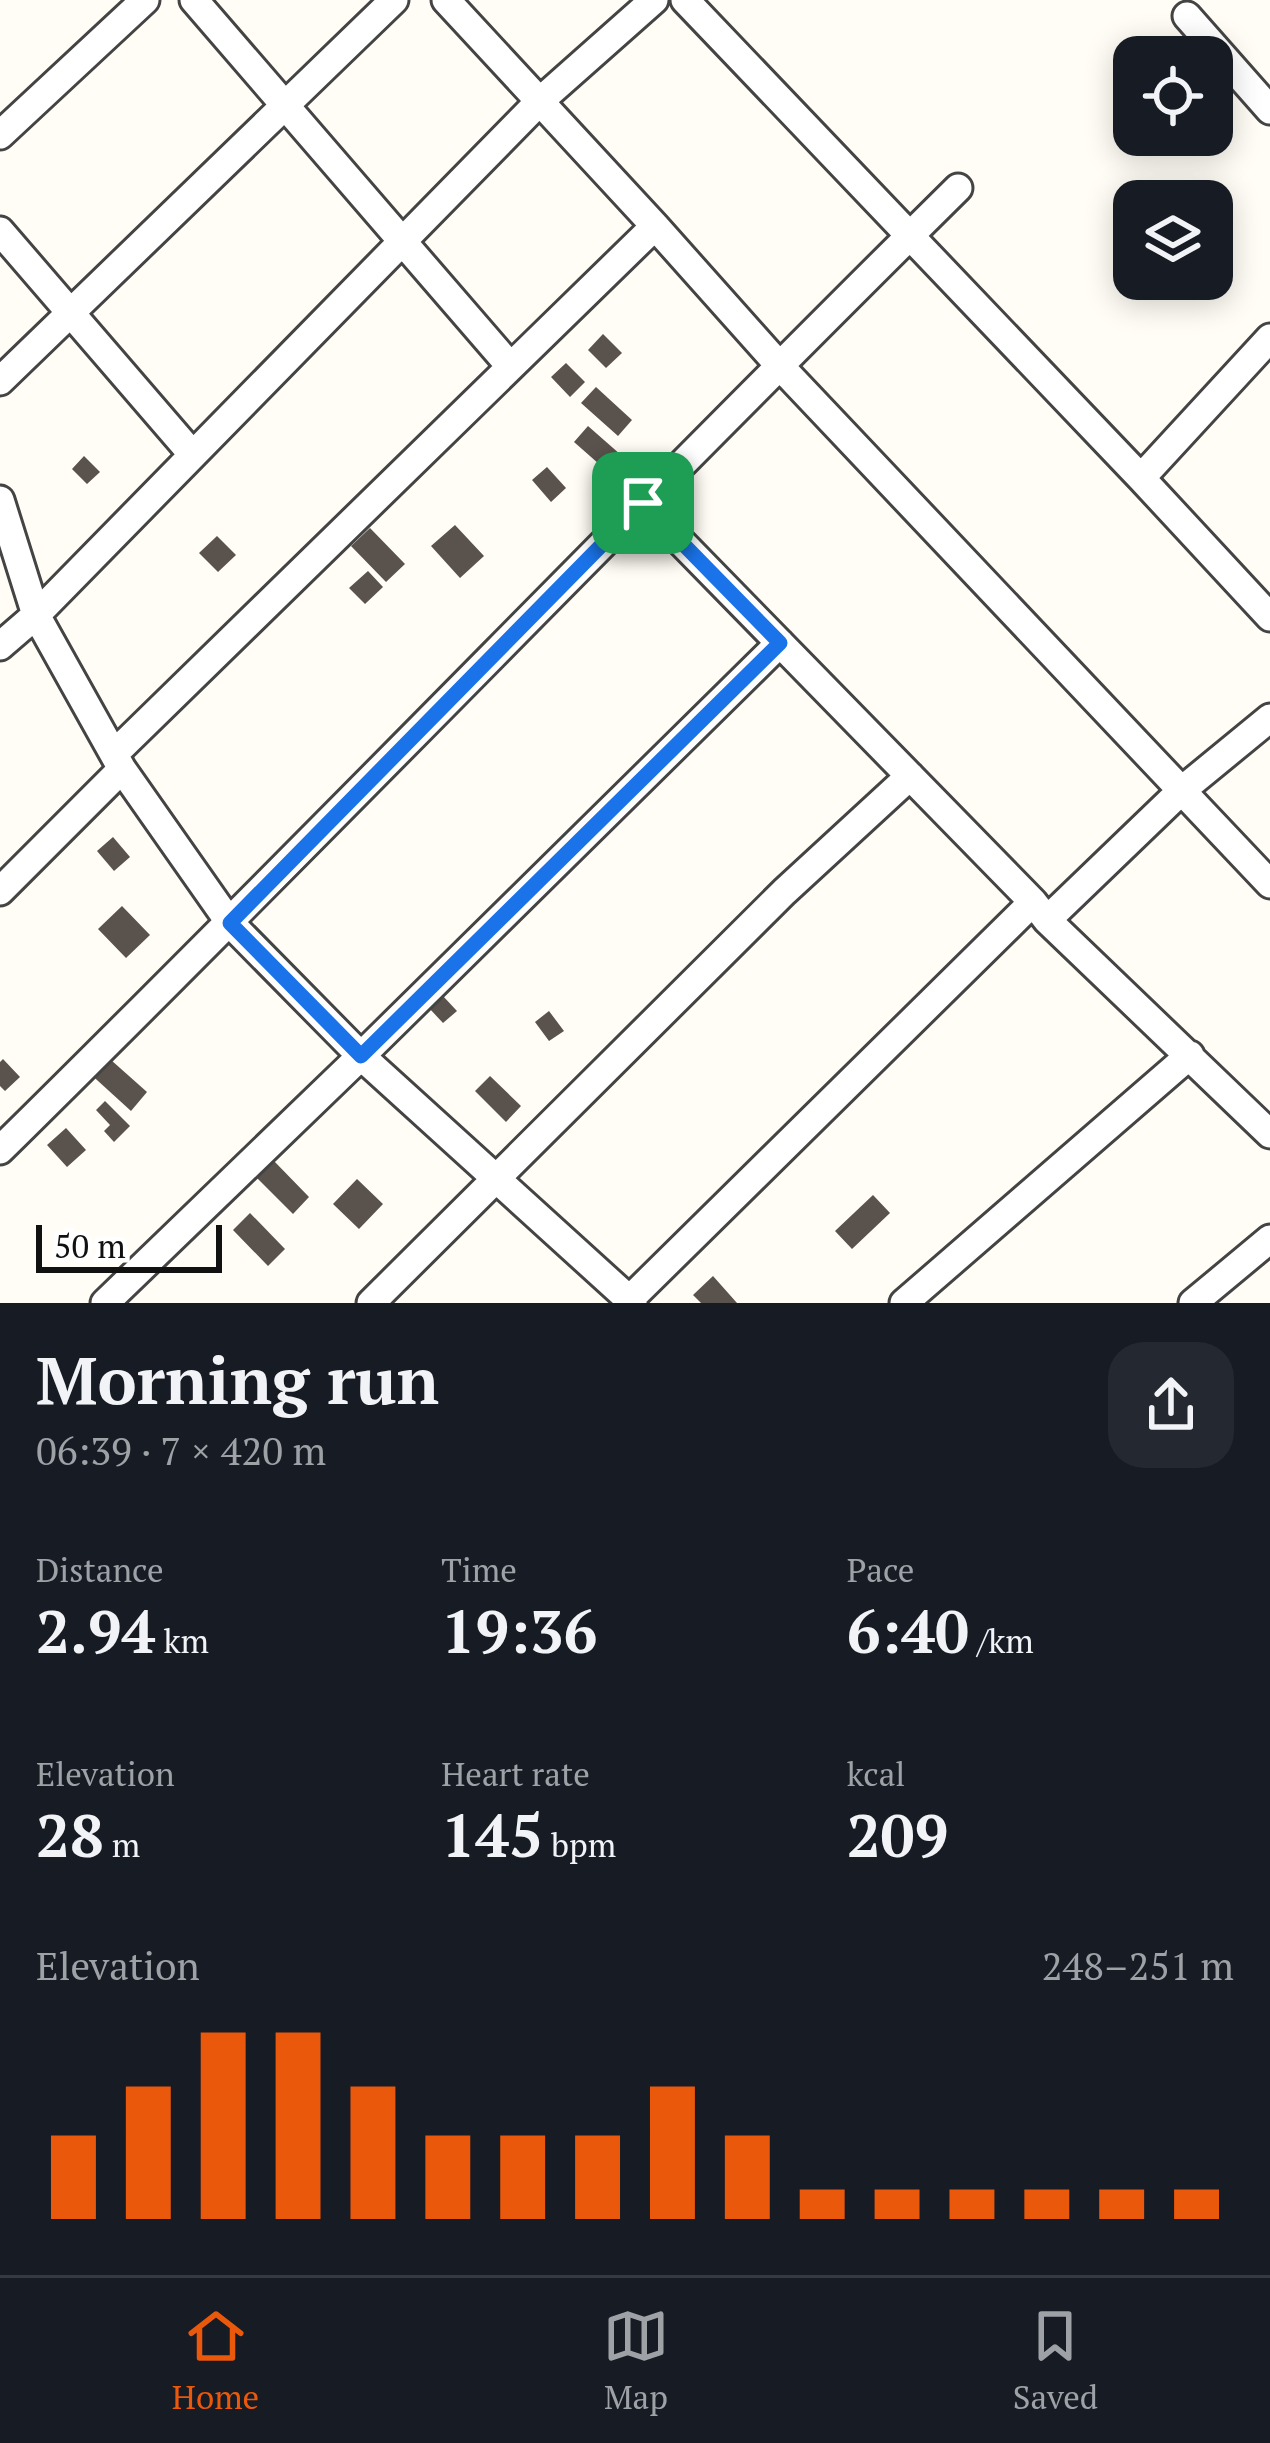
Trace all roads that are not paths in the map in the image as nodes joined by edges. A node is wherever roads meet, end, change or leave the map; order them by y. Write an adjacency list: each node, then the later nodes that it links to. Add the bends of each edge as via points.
1 (145, 0): 11 (street)
2 (194, 0): 9 (street)
3 (394, 0): 9 (street)
4 (446, 0): 8 (street)
5 (654, 0): 8 (street)
6 (685, 0): 15 (street)
7 (1187, 16): 10 (street)
8 (540, 101): 13 (street); 16 (street)
9 (285, 106): 16 (street); 17 (street)
10 (1270, 110)
11 (0, 135)
12 (958, 188): 15 (street)
13 (655, 226): 19 (street); 20 (street)
14 (0, 232): 17 (street)
15 (910, 235): 19 (street); 23 (street)
16 (403, 241): 20 (street); 22 (street)
17 (70, 314): 21 (street); 22 (street)
18 (1270, 338): 23 (street)
19 (778, 364): 25 (street); 33 (street)
20 (510, 366): 31 (street)
21 (0, 381)
22 (193, 455): 27 (street)
23 (1141, 478): 26 (street)
24 (0, 500): 27 (street)
25 (643, 503): 28 (street); 37 (street)
26 (1267, 608)
27 (36, 615): 29 (street); 31 (street)
28 (780, 643): 32 (street); 39 (street)
29 (0, 646)
30 (1270, 718): 33 (street)
31 (118, 761): 35 (street); 37 (street)
32 (910, 776): 36 (street); 42 (street)
33 (1181, 790): 34 (street); 36 (street)
34 (1270, 884)
35 (0, 891)
36 (1040, 911): 38 (street); 44 (street)
37 (230, 923): 39 (street); 41 (street)
38 (1190, 1054): 40 (street); 47 (street)
39 (361, 1056): 42 (street); 45 (street)
40 (1270, 1134)
41 (0, 1150)
42 (497, 1180): 44 (street); 46 (street)
43 (1270, 1239): 48 (street)
44 (629, 1302)
45 (105, 1303)
46 (371, 1303)
47 (904, 1303)
48 (1193, 1303)

